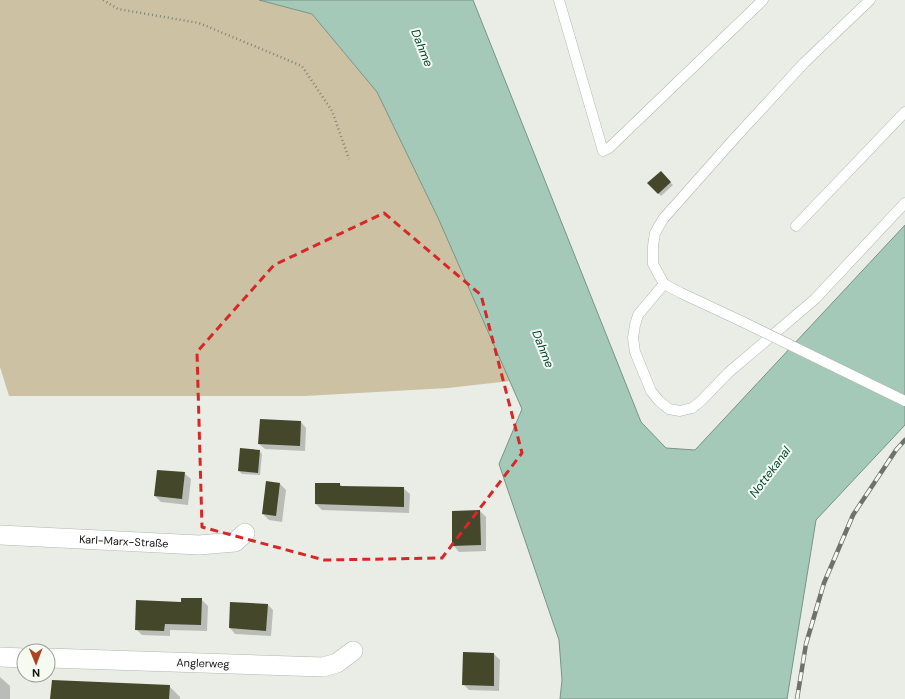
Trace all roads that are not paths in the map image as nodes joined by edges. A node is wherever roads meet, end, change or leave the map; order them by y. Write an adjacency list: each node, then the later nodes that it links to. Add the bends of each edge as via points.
1 (559, 0): 2 (lane, via 603,151)
2 (763, 0)
3 (870, 0): 7 (lane, via 804,63 663,219 655,233 653,246 654,264)
4 (905, 112): 6 (lane)
5 (905, 203): 7 (lane, via 815,299 728,373 701,401 692,408 680,411 669,409 651,391 635,352 633,338 638,315)
6 (796, 226)
7 (664, 284): 8 (lane, bridge)
8 (905, 401)
9 (245, 533): 10 (street, Karl-Marx-Straße, via 235,542 199,546)
10 (0, 535)
11 (353, 651): 14 (street, Anglerweg, via 337,663 323,667)
12 (0, 657): 13 (street)
13 (16, 658)
14 (56, 658)

